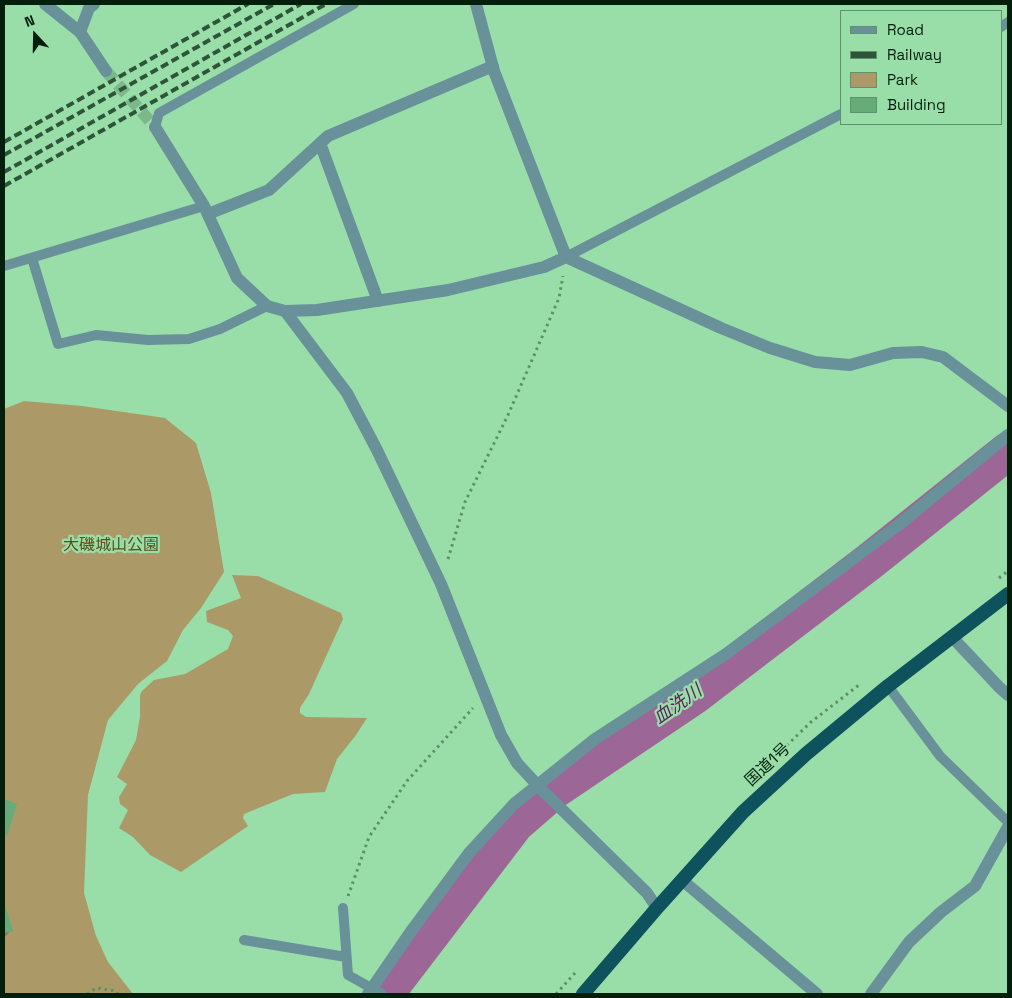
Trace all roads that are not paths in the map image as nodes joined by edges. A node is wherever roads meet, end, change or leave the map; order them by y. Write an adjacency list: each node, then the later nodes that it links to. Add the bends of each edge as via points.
1 (45, 4): 6 (street)
2 (94, 4): 6 (street, via 89,8)
3 (354, 4): 11 (lane, via 159,114)
4 (476, 4): 7 (street)
5 (485, 4): 7 (street)
6 (80, 32): 9 (street)
7 (484, 32): 8 (street)
8 (493, 66): 12 (street, via 328,136); 14 (street)
9 (106, 71)
10 (840, 115): 14 (lane)
11 (155, 127): 13 (street)
12 (320, 143): 13 (street, via 269,190); 17 (street)
13 (206, 210): 15 (lane); 18 (street, via 237,278)
14 (566, 257): 17 (street, via 544,267 448,290); 20 (street, via 721,328 815,362 850,365 893,353 922,352 944,357)
15 (32, 258): 16 (lane); 18 (lane, via 58,344 96,335 148,340 189,339 220,329)
16 (4, 266)
17 (378, 301): 19 (street)
18 (267, 306): 19 (street)
19 (284, 311): 26 (street, via 347,393 441,584 501,735 517,763)
20 (1008, 406)
21 (1008, 435): 26 (street, via 901,523 726,654 595,739)
22 (1008, 594): 23 (highway, 国道1号)
23 (952, 637): 24 (highway, 国道1号); 25 (street)
24 (888, 686): 27 (lane, via 940,756); 28 (highway, 国道1号, via 743,812)
25 (1008, 695)
26 (539, 787): 30 (street, via 647,894); 33 (street, via 514,804 469,853)
27 (1008, 823): 36 (street, via 975,886 910,942)
28 (682, 880): 30 (highway, 国道1号); 35 (street)
29 (344, 908): 32 (lane)
30 (657, 908): 34 (highway, 国道1号)
31 (244, 940): 32 (lane)
32 (346, 957): 33 (lane, via 348,975)
33 (374, 992)
34 (582, 994)
35 (817, 994)
36 (872, 994)

